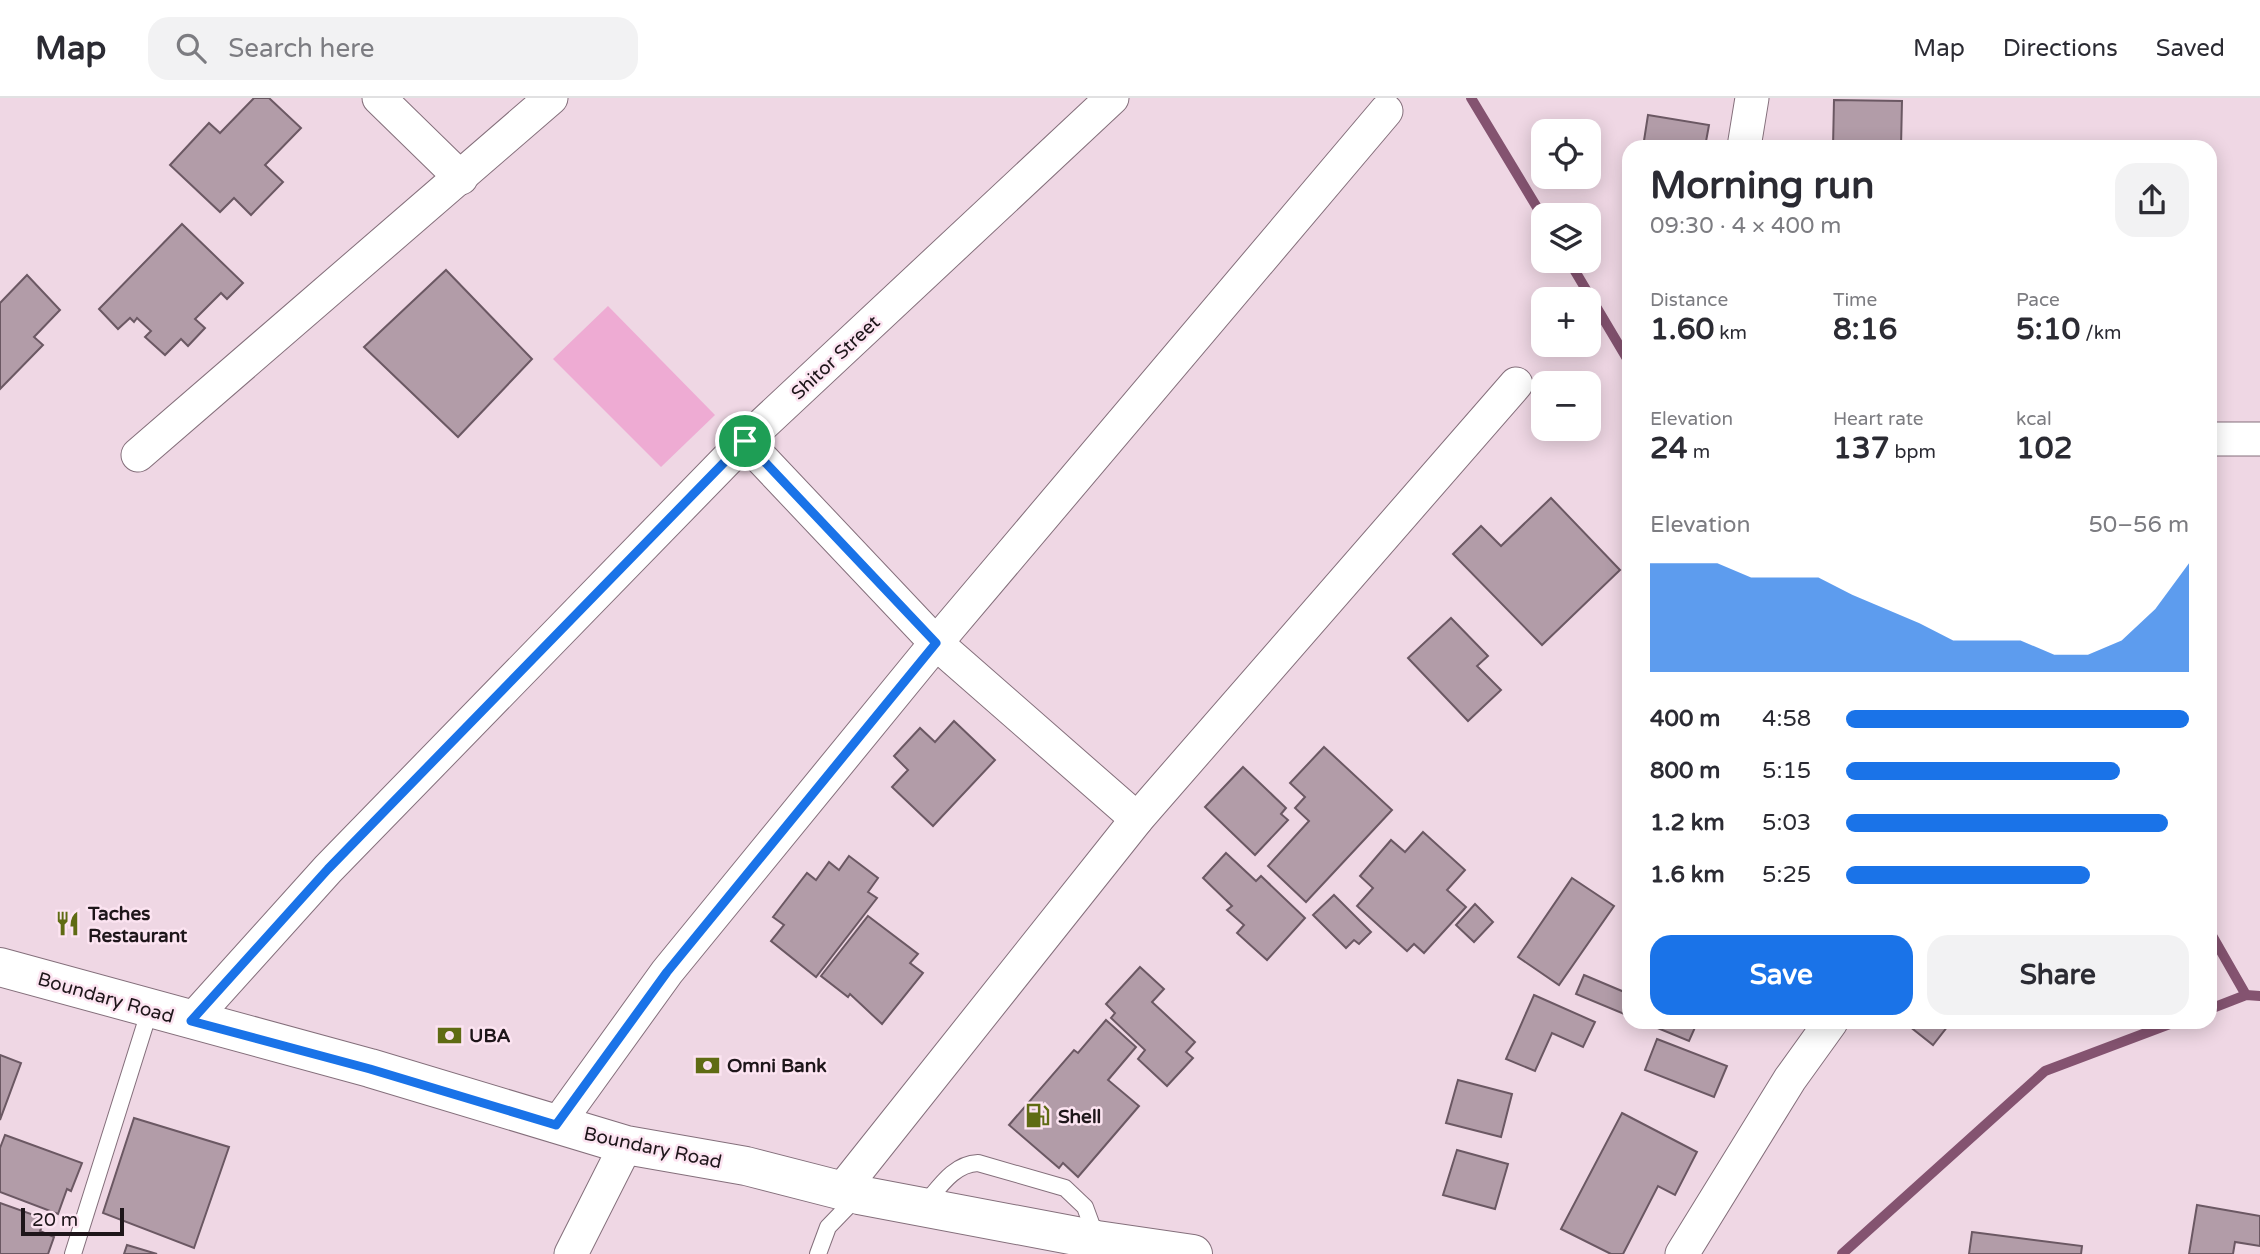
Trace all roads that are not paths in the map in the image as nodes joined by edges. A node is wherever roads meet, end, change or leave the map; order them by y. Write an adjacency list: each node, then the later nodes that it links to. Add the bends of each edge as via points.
1 (379, 98): 7 (street)
2 (551, 98): 7 (street)
3 (1112, 98): 11 (street, Shitor Street)
4 (1752, 98): 6 (street)
5 (1386, 111): 13 (street)
6 (1745, 140)
7 (461, 178): 12 (street)
8 (1516, 384): 14 (street)
9 (2217, 439): 10 (street)
10 (2260, 439)
11 (745, 441): 13 (street); 17 (street, Shitor Street, via 328,869)
12 (138, 455)
13 (936, 643): 14 (street); 19 (street, via 667,972)
14 (1138, 819): 21 (street)
15 (0, 967): 16 (main road, Boundary Road)
16 (150, 1009): 17 (main road, Boundary Road); 24 (lane)
17 (191, 1021): 19 (main road, Boundary Road)
18 (1826, 1029): 28 (street)
19 (556, 1125): 20 (main road, Boundary Road)
20 (626, 1145): 21 (main road, Boundary Road, via 746,1166); 25 (street)
21 (850, 1193): 22 (main road, Boundary Road); 26 (lane, via 828,1227)
22 (922, 1207): 23 (main road, Boundary Road); 23 (lane, via 955,1170 965,1163 978,1163 1065,1188 1085,1207)
23 (1097, 1240): 27 (main road, Boundary Road)
24 (73, 1254)
25 (571, 1254)
26 (818, 1254)
27 (1193, 1254)
28 (1682, 1254)

